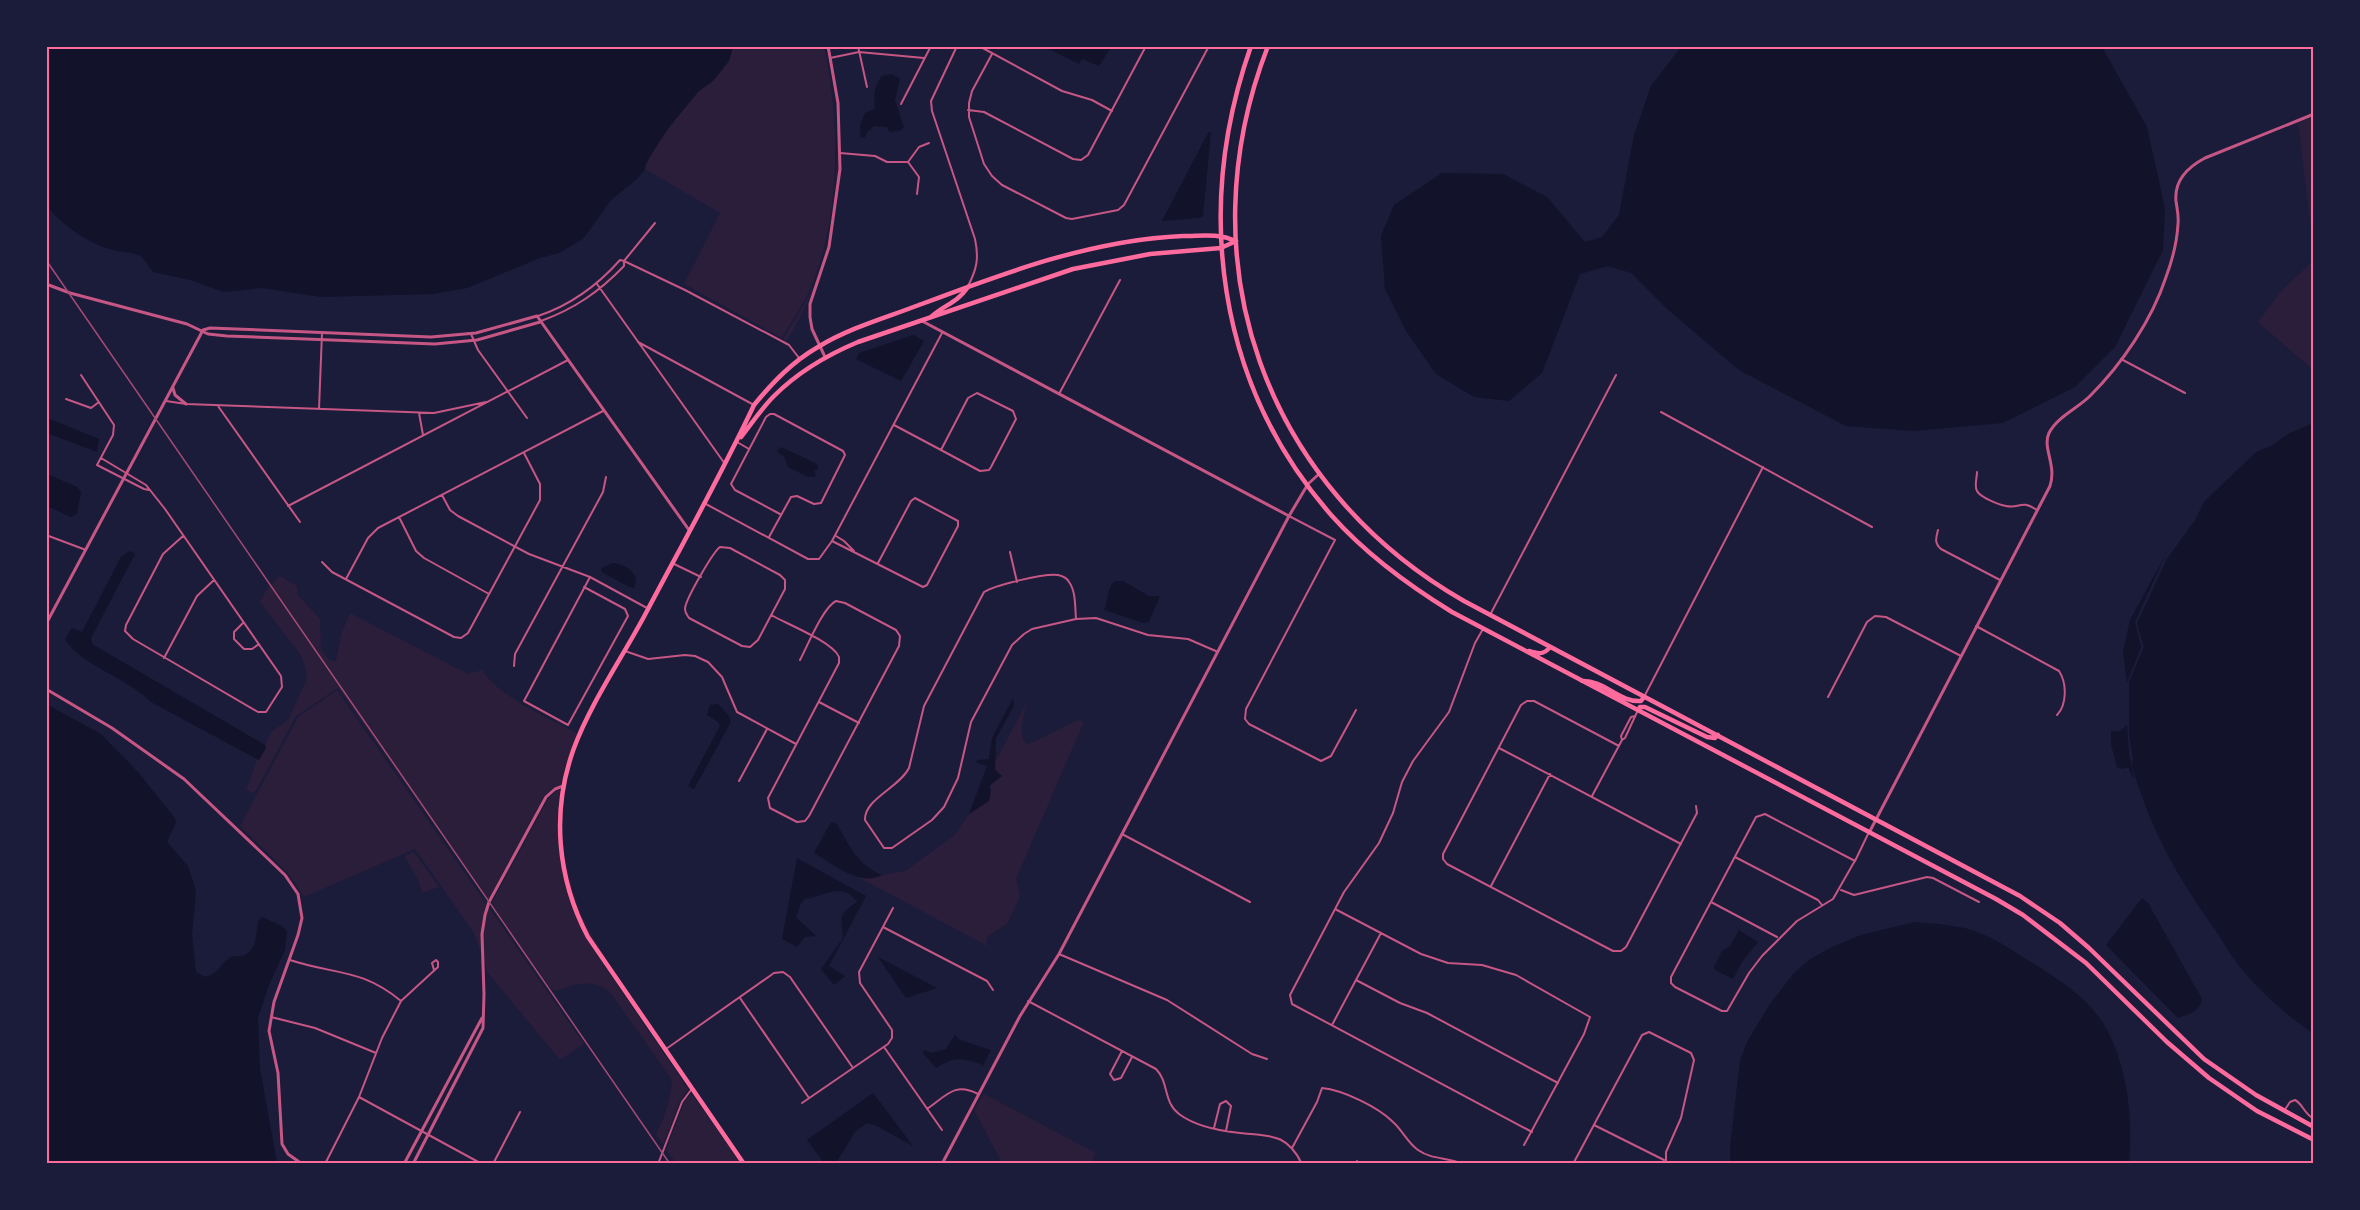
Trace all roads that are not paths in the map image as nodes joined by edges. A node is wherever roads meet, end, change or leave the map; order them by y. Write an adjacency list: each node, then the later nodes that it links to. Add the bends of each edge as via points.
1 (828, 46): 12 (street)
2 (858, 46): 10 (street)
3 (931, 46): 13 (street)
4 (957, 46): 31 (street, via 931,101 977,247 977,270)
5 (979, 46): 11 (street)
6 (1146, 46): 17 (street)
7 (1209, 46): 16 (street, via 1118,210 1066,219 997,181 984,164)
8 (1251, 46): 24 (main road, via 1227,132)
9 (1268, 46): 25 (main road, via 1242,139 1236,189)
10 (859, 52): 12 (street); 13 (street); 14 (street)
11 (992, 54): 16 (street, via 972,91); 17 (street, via 1062,91)
12 (830, 58): 20 (street, via 838,103)
13 (924, 58): 15 (street)
14 (867, 87)
15 (901, 104)
16 (968, 110): 17 (street, via 984,112 1077,160 1088,155)
17 (1112, 111)
18 (2313, 114): 48 (street, via 2205,158 2186,171 2176,196 2177,232 2166,279)
19 (929, 142): 21 (street, via 919,147)
20 (840, 153): 21 (street); 44 (street, via 833,230 810,304 812,329)
21 (908, 162): 22 (street, via 919,177)
22 (917, 194)
23 (655, 223): 27 (street)
24 (1221, 234): 25 (main road); 26 (main road); 31 (main road, via 1106,246)
25 (1236, 241): 26 (main road); 78 (main road, via 1242,298 1257,354 1280,407)
26 (1221, 249): 34 (main road, via 1150,254 1098,263); 81 (main road, via 1226,293 1245,366 1277,436)
27 (624, 261): 30 (street, via 620,260); 32 (street, via 624,266); 47 (street, via 789,345)
28 (1120, 280): 54 (street)
29 (46, 284): 37 (street)
30 (597, 284): 32 (street); 33 (street, via 567,304)
31 (968, 287): 34 (main road, via 959,299); 44 (main road)
32 (601, 289): 35 (street, via 572,308); 43 (street)
33 (537, 316): 35 (street); 40 (street)
34 (929, 319): 36 (main road)
35 (541, 321): 42 (street); 46 (street)
36 (922, 321): 39 (street); 45 (main road)
37 (203, 330): 38 (street); 41 (street, via 227,336); 51 (street)
38 (322, 333): 40 (street, via 430,337); 41 (street)
39 (943, 333): 54 (street); 67 (street)
40 (471, 334): 42 (street)
41 (322, 340): 42 (street, via 435,344); 62 (street)
42 (473, 340): 52 (street)
43 (637, 340): 60 (street); 74 (street)
44 (820, 345): 45 (street); 47 (main road)
45 (825, 357): 69 (main road, via 774,396)
46 (568, 359): 52 (street); 63 (street)
47 (799, 359): 60 (main road)
48 (2121, 359): 53 (street); 86 (street, via 2095,391 2050,430 2047,444 2053,478)
49 (81, 375): 57 (street)
50 (1616, 375): 119 (street)
51 (173, 388): 56 (street); 59 (street)
52 (507, 391): 58 (street); 66 (street)
53 (2185, 393)
54 (1059, 394): 88 (street)
55 (66, 399): 57 (street, via 91,408)
56 (166, 401): 59 (street); 77 (street)
57 (99, 402): 73 (street, via 114,430)
58 (486, 402): 65 (street, via 453,411); 68 (street)
59 (186, 404): 61 (street)
60 (754, 405): 69 (main road)
61 (218, 406): 62 (street); 85 (street)
62 (319, 410): 65 (street)
63 (603, 411): 72 (street); 92 (street)
64 (1661, 412): 75 (street)
65 (419, 413): 68 (street)
66 (527, 418)
67 (894, 425): 71 (street); 94 (street)
68 (423, 435): 85 (street)
69 (736, 442): 70 (street); 74 (main road)
70 (749, 449): 87 (street, via 732,480 732,488); 87 (street, via 766,417 774,414 845,455 821,503 794,495)
71 (941, 450): 71 (street, via 980,471 989,470 1015,423 1015,414 981,393 971,395)
72 (524, 453): 83 (street); 99 (street, via 541,493)
73 (101, 458): 77 (street); 80 (street, via 97,465)
74 (725, 464): 84 (main road)
75 (1763, 467): 91 (street); 137 (street)
76 (1977, 472): 86 (street, via 1980,495 2002,505 2025,504)
77 (126, 473): 80 (street); 82 (street, via 146,484)
78 (1319, 474): 81 (street); 119 (main road, via 1350,513 1392,552 1436,585)
79 (606, 477): 106 (street, via 603,492)
80 (123, 479): 82 (street); 100 (street)
81 (1308, 484): 88 (street); 124 (main road, via 1333,517 1391,570 1413,588)
82 (149, 490): 96 (street)
83 (442, 495): 89 (street); 99 (street, via 458,516)
84 (704, 503): 92 (main road); 97 (street)
85 (288, 506): 90 (street)
86 (2037, 510): 111 (street)
87 (780, 514): 97 (street)
88 (1289, 516): 130 (street); 140 (street, via 1335,540 1246,710 1245,719 1321,761 1331,756)
89 (399, 517): 109 (street, via 372,532); 114 (street, via 424,558)
90 (300, 522)
91 (1872, 526)
92 (689, 530): 104 (main road)
93 (1938, 530): 111 (street, via 1935,539 1941,549)
94 (835, 535): 98 (street); 101 (street)
95 (46, 536): 100 (street)
96 (183, 536): 110 (street); 132 (street, via 164,554 126,625 125,632 130,637)
97 (768, 538): 98 (street, via 811,560 823,556)
98 (832, 541): 101 (street)
99 (514, 547): 106 (street); 114 (street)
100 (86, 550): 117 (street)
101 (854, 551): 105 (street)
102 (1010, 552): 112 (street)
103 (322, 562): 109 (street)
104 (672, 563): 108 (street); 115 (main road)
105 (878, 563): 105 (street, via 911,501 920,499 956,518 959,524 927,585 923,587)
106 (562, 566): 107 (street); 134 (street, via 515,654)
107 (590, 577): 113 (street); 115 (street)
108 (700, 577): 118 (street, via 715,552 724,546 780,575 786,586); 118 (street, via 686,605 689,618 746,647 758,640)
109 (346, 579): 114 (street, via 461,638 468,633)
110 (214, 580): 121 (street); 132 (street, via 197,596)
111 (2000, 580): 123 (street)
112 (1017, 582): 120 (street, via 1050,575 1065,578 1072,587); 120 (street, via 984,592 924,706 905,776 868,808 865,820 884,848 892,849 944,807 958,778 971,722 1016,640 1032,630)
113 (584, 587): 113 (street, via 628,612 568,725 524,701)
114 (489, 594)
115 (648, 609): 129 (main road)
116 (46, 613): 117 (street)
117 (51, 615): 122 (street)
118 (771, 615): 125 (street)
119 (1490, 615): 128 (main road)
120 (1076, 619): 130 (street, via 1096,618 1148,635 1188,639)
121 (244, 623): 127 (street); 127 (street, via 234,632 234,639 244,649)
122 (46, 624)
123 (1976, 626): 131 (street); 142 (street, via 2059,671 2065,686 2062,706)
124 (1483, 629): 126 (main road); 167 (street, via 1452,706 1413,761 1379,843)
125 (812, 637): 133 (street); 139 (street, via 835,650 839,660); 143 (street, via 828,608 836,602 898,632 899,646)
126 (1500, 638): 128 (main road, via 1538,654); 135 (main road)
127 (259, 644): 132 (street, via 283,683 271,707 261,713)
128 (1550, 647): 137 (main road)
129 (625, 651): 144 (street, via 648,659 685,655 708,662 722,677 735,710); 151 (main road, via 580,735)
130 (1218, 652): 156 (street)
131 (1961, 656): 138 (street, via 1886,617 1875,616 1867,622); 154 (street)
132 (164, 658)
133 (800, 660)
134 (514, 666)
135 (1581, 681): 137 (main road, via 1595,682 1632,701); 141 (main road)
136 (46, 689): 172 (street, via 184,779 285,875 300,899 302,918)
137 (1644, 697): 145 (main road)
138 (1828, 697)
139 (818, 701): 143 (street); 146 (street)
140 (1356, 710)
141 (1638, 710): 145 (main road, via 1641,706 1652,709 1707,737); 147 (street); 155 (main road)
142 (2056, 715)
143 (859, 723): 146 (street, via 809,816 797,822 770,808 768,798)
144 (767, 729): 146 (street); 150 (street)
145 (1718, 735): 154 (main road)
146 (796, 744)
147 (1619, 746): 148 (street, via 1527,701 1521,705); 152 (street)
148 (1499, 748): 149 (street); 160 (street, via 1443,854 1447,864)
149 (1550, 774): 152 (street); 160 (street)
150 (739, 781)
151 (564, 786): 180 (street, via 546,797 486,912 482,934); 183 (main road, via 560,816 562,858 576,914)
152 (1591, 796): 157 (street)
153 (1696, 806): 157 (street, via 1697,813)
154 (1876, 818): 155 (street); 188 (main road, via 1993,880 2060,923)
155 (1870, 831): 159 (street); 190 (main road, via 1996,899 2047,933 2086,963)
156 (1122, 834): 162 (street); 171 (street)
157 (1680, 844): 160 (street, via 1621,951 1613,951)
158 (1735, 857): 159 (street, via 1756,817 1766,814); 163 (street); 165 (street)
159 (1855, 861): 161 (street)
160 (1490, 887)
161 (1840, 889): 164 (street, via 1854,895 1927,877); 165 (street)
162 (1250, 902)
163 (1711, 902): 170 (street); 170 (street, via 1671,977 1675,987 1727,1011 1749,973)
164 (1978, 902)
165 (1822, 905): 170 (street)
166 (893, 908): 168 (street)
167 (1335, 909): 169 (street); 181 (street, via 1290,995 1292,1004)
168 (883, 927): 175 (street, via 987,981); 182 (street, via 858,977 892,1030 892,1038)
169 (1381, 933): 174 (street); 191 (street, via 1434,959 1502,969 1586,1012 1589,1023)
170 (1778, 938)
171 (1059, 954): 178 (street); 187 (street, via 1167,1000 1252,1054)
172 (290, 960): 177 (street, via 364,977); 179 (street)
173 (434, 970): 177 (street)
174 (1356, 980): 181 (street); 191 (street)
175 (993, 990)
176 (740, 998): 183 (street); 189 (street, via 774,973 787,973); 195 (street)
177 (401, 1001): 185 (street)
178 (1028, 1001): 184 (street); 193 (street)
179 (271, 1016): 185 (street, via 315,1028); 213 (street, via 269,1031 278,1073 284,1148)
180 (483, 1016): 204 (street); 208 (street, via 477,1043)
181 (1332, 1025): 207 (street)
182 (884, 1047): 189 (street); 197 (street)
183 (664, 1050): 192 (main road)
184 (1122, 1051): 186 (street); 186 (street, via 1110,1074 1114,1080 1121,1078)
185 (376, 1053): 194 (street)
186 (1132, 1057): 203 (street, via 1163,1077 1169,1102 1179,1114)
187 (1267, 1059)
188 (2209, 1063): 190 (main road); 199 (main road)
189 (853, 1068): 195 (street)
190 (2201, 1072): 209 (main road, via 2257,1111)
191 (1558, 1083): 207 (street)
192 (692, 1089): 219 (street, via 682,1102); 220 (main road)
193 (978, 1094): 197 (street, via 957,1088); 221 (street)
194 (359, 1098): 204 (street); 214 (street)
195 (809, 1098): 196 (street)
196 (802, 1103)
197 (927, 1108): 205 (street)
198 (520, 1112): 218 (street)
199 (2284, 1112): 200 (street, via 2290,1101 2295,1100); 202 (main road)
200 (2313, 1119)
201 (1594, 1125): 212 (street); 212 (street, via 1642,1035 1652,1033 1691,1053 1694,1060 1681,1118 1666,1152); 224 (street)
202 (2313, 1127)
203 (1214, 1128): 206 (street); 206 (street, via 1220,1104 1227,1101 1231,1107)
204 (421, 1130): 208 (street); 215 (street)
205 (942, 1130)
206 (1226, 1131): 211 (street, via 1274,1136)
207 (1532, 1132): 210 (street)
208 (428, 1134): 216 (street); 217 (street)
209 (2313, 1140)
210 (1524, 1146)
211 (1292, 1148): 222 (street); 223 (street, via 1322,1088 1336,1089 1384,1114 1410,1143 1427,1155)
212 (1666, 1162)
213 (302, 1164)
214 (325, 1164)
215 (404, 1164)
216 (413, 1164)
217 (482, 1164)
218 (493, 1164)
219 (658, 1164)
220 (744, 1164)
221 (942, 1164)
222 (1302, 1164)
223 (1463, 1164)
224 (1574, 1164)

